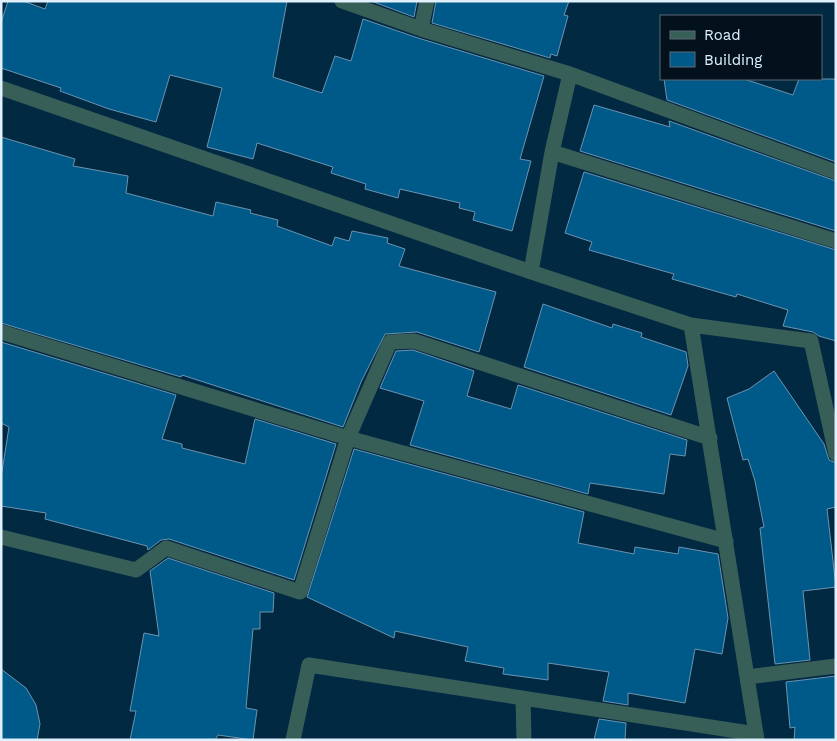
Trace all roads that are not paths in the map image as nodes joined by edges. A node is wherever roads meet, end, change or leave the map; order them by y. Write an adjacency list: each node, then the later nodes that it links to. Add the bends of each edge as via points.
1 (342, 1): 3 (street)
2 (427, 1): 3 (street)
3 (421, 29): 4 (street)
4 (570, 74): 6 (street); 7 (street)
5 (1, 88): 9 (street)
6 (552, 152): 8 (street); 9 (street)
7 (836, 172)
8 (836, 241)
9 (531, 272): 10 (street)
10 (691, 325): 13 (street); 14 (street, via 811,341)
11 (1, 332): 12 (street)
12 (348, 438): 13 (street, via 390,342 414,341); 15 (street, via 300,592 166,548 136,570); 16 (street)
13 (710, 438): 16 (street)
14 (836, 454)
15 (1, 537)
16 (726, 541): 18 (street)
17 (836, 666): 18 (street)
18 (747, 677): 20 (street)
19 (523, 698): 20 (street); 21 (street, via 309,665); 22 (street)
20 (757, 737)
21 (293, 740)
22 (524, 740)

